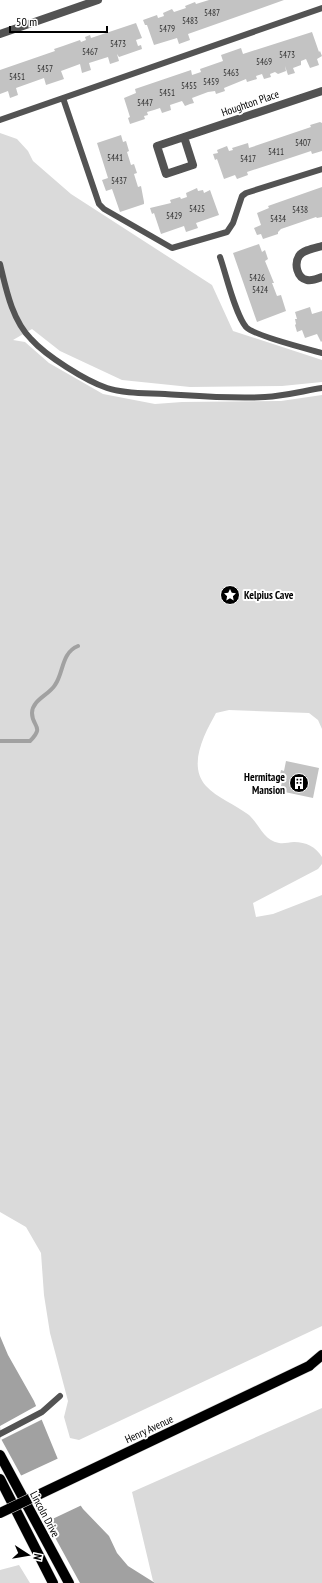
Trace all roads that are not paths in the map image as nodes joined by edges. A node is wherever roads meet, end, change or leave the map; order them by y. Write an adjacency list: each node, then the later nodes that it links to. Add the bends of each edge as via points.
1 (98, 0): 3 (street)
2 (322, 8): 5 (lane)
3 (0, 34)
4 (322, 91): 7 (street, Houghton Place)
5 (63, 98): 6 (lane); 8 (lane, via 99,204 172,248 226,232 233,223 242,196)
6 (0, 120)
7 (184, 137): 7 (street, Houghton Place, via 157,146 166,174 193,165)
8 (322, 168)
9 (322, 246): 12 (street, via 304,252 297,262 302,278 308,281)
10 (220, 257): 13 (lane, via 246,327)
11 (0, 264): 14 (lane, via 10,302 31,340 88,380 107,388 148,393 238,397 279,395)
12 (322, 277)
13 (322, 352)
14 (322, 388)
15 (322, 1355): 16 (main road, Henry Avenue)
16 (309, 1366): 17 (main road, Henry Avenue); 22 (main road, Henry Avenue, bridge)
17 (322, 1366)
18 (60, 1396): 19 (lane, via 42,1412)
19 (0, 1434)
20 (0, 1455): 24 (main road, Lincoln Drive)
21 (0, 1479): 23 (main road)
22 (0, 1514)
23 (53, 1583)
24 (69, 1583)

